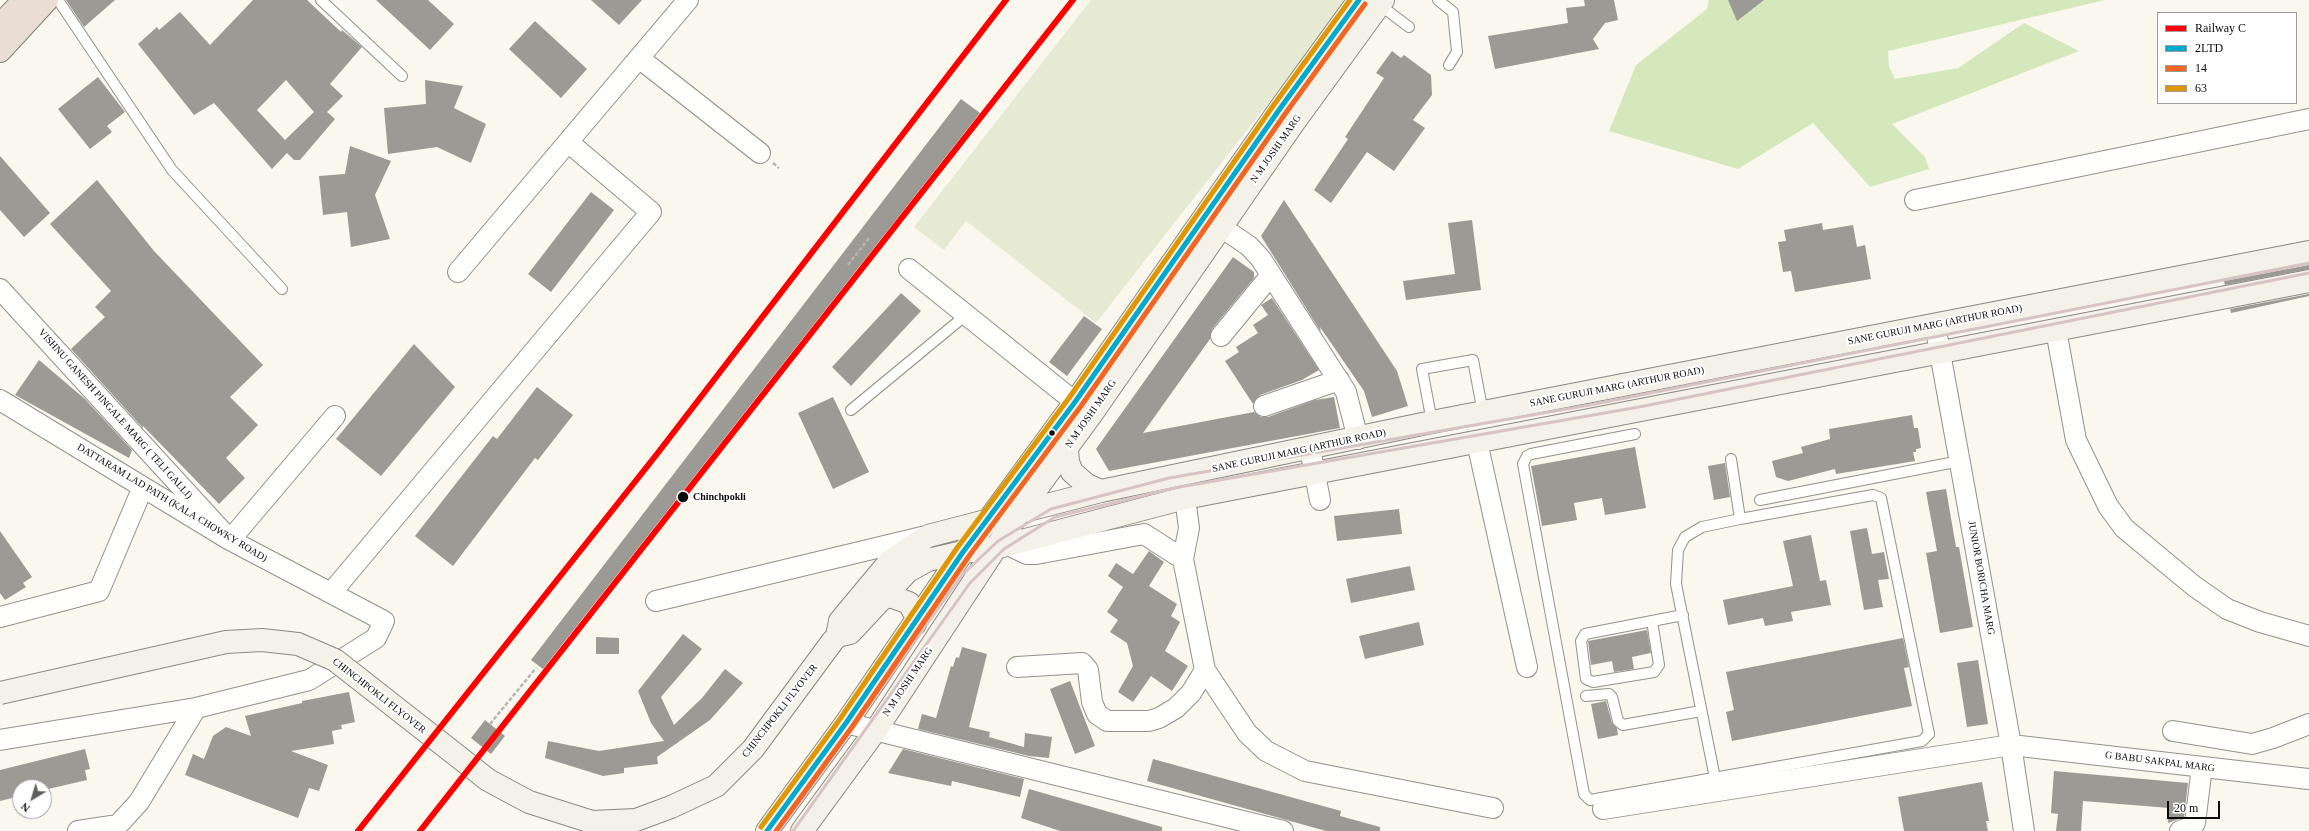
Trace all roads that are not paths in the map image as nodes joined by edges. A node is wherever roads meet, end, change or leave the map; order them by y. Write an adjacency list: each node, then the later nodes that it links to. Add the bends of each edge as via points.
1 (11, 0): 9 (highway)
2 (24, 0): 10 (highway)
3 (47, 0): 12 (highway)
4 (58, 0): 27 (lane, via 172,170)
5 (321, 0): 15 (lane)
6 (688, 0): 13 (street)
7 (1438, 0): 14 (lane, via 1453,12 1458,44 1457,52)
8 (1374, 2): 11 (lane); 20 (main road, N M JOSHI MARG, via 1287,116)
9 (0, 11)
10 (0, 25)
11 (1410, 27)
12 (0, 51)
13 (639, 58): 17 (street); 18 (street)
14 (1449, 66)
15 (402, 76)
16 (2309, 119): 19 (street)
17 (568, 142): 23 (street); 71 (street, via 651,212)
18 (760, 153)
19 (1915, 200)
20 (1214, 222): 24 (street, via 1249,246); 40 (main road, N M JOSHI MARG); 50 (main road, N M JOSHI MARG)
21 (2309, 252): 29 (main road, SANE GURUJI MARG (ARTHUR ROAD))
22 (909, 269): 28 (street)
23 (458, 272)
24 (1271, 276): 32 (street); 38 (street)
25 (2309, 281): 30 (main road)
26 (0, 289): 67 (street, VISHNU GANESH PINGALE MARG ( TELI GALLI))
27 (282, 289)
28 (966, 315): 40 (street); 43 (lane)
29 (1935, 325): 31 (main road, SANE GURUJI MARG (ARTHUR ROAD)); 34 (street, JUNIOR BORICHA MARG)
30 (2056, 330): 34 (main road); 78 (street, via 2076,440 2108,506 2124,528 2194,586 2227,609 2260,622)
31 (1894, 333): 33 (main road, SANE GURUJI MARG (ARTHUR ROAD)); 35 (main road)
32 (1221, 336)
33 (1801, 351): 36 (main road, SANE GURUJI MARG (ARTHUR ROAD)); 37 (main road)
34 (1940, 352): 35 (main road); 55 (street, JUNIOR BORICHA MARG)
35 (1900, 360): 37 (main road)
36 (1676, 375): 41 (main road); 44 (main road, SANE GURUJI MARG (ARTHUR ROAD))
37 (1807, 378): 41 (main road)
38 (1339, 380): 42 (street); 49 (street, via 1346,392)
39 (0, 400): 58 (street, DATTARAM LAD PATH (KALA CHOWKY ROAD))
40 (1075, 402): 50 (main road, N M JOSHI MARG)
41 (1683, 402): 48 (main road)
42 (1264, 406)
43 (851, 410)
44 (1489, 411): 46 (main road, SANE GURUJI MARG (ARTHUR ROAD)); 46 (lane, via 1473,360 1422,369); 48 (main road)
45 (335, 416): 67 (street)
46 (1432, 422): 49 (main road, SANE GURUJI MARG (ARTHUR ROAD))
47 (1635, 434): 97 (lane, via 1531,454 1523,464 1584,794 1594,801)
48 (1500, 438): 51 (main road)
49 (1358, 439): 52 (main road, SANE GURUJI MARG (ARTHUR ROAD))
50 (1058, 442): 59 (main road, via 1072,472 1087,486); 63 (main road, N M JOSHI MARG); 65 (main road, N M JOSHI MARG)
51 (1477, 442): 56 (main road); 81 (street)
52 (1310, 449): 54 (main road, SANE GURUJI MARG (ARTHUR ROAD)); 56 (street)
53 (1731, 459): 64 (lane)
54 (1258, 460): 57 (main road); 59 (main road, SANE GURUJI MARG (ARTHUR ROAD))
55 (1960, 461): 62 (lane); 93 (street, JUNIOR BORICHA MARG)
56 (1314, 472): 57 (main road); 61 (street)
57 (1263, 482): 60 (main road)
58 (143, 487): 67 (street, DATTARAM LAD PATH (KALA CHOWKY ROAD)); 75 (street, via 99,591)
59 (1101, 492): 63 (main road, SANE GURUJI MARG (ARTHUR ROAD))
60 (1185, 498): 68 (main road); 70 (street, via 1189,528)
61 (1320, 500)
62 (1760, 500)
63 (1018, 514): 65 (main road, SANE GURUJI MARG (ARTHUR ROAD)); 68 (main road, N M JOSHI MARG)
64 (1740, 519): 74 (lane, via 1702,528 1685,537 1678,550 1676,584); 97 (lane, via 1873,495 1881,498 1929,734 1922,741)
65 (987, 522): 66 (main road, SANE GURUJI MARG (ARTHUR ROAD)); 69 (main road, N M JOSHI MARG)
66 (928, 536): 73 (street); 79 (main road, CHINCHPOKLI FLYOVER, via 890,561 840,621)
67 (230, 540): 71 (street, DATTARAM LAD PATH (KALA CHOWKY ROAD))
68 (1002, 547): 69 (main road); 70 (street, via 1036,554 1144,534); 89 (main road, N M JOSHI MARG)
69 (963, 552): 72 (main road, via 928,560 908,571); 77 (main road, N M JOSHI MARG)
70 (1183, 559): 82 (street)
71 (331, 593): 85 (street, DATTARAM LAD PATH (KALA CHOWKY ROAD), via 384,621 376,638 309,680)
72 (882, 599): 77 (main road, via 890,596 909,603 916,616); 79 (main road, via 850,633)
73 (656, 601)
74 (1682, 615): 76 (lane); 86 (lane)
75 (0, 617)
76 (1652, 621): 76 (lane, via 1658,669 1654,672 1593,682 1586,679 1581,641 1585,634)
77 (915, 624): 87 (main road, N M JOSHI MARG)
78 (2309, 636)
79 (835, 639): 83 (main road, CHINCHPOKLI FLYOVER, bridge, via 753,749 716,786 636,820 592,822 529,802 488,780 335,660 298,644 262,640 226,642)
80 (1017, 667): 82 (street, via 1082,663 1088,670 1092,702 1097,714 1108,721 1149,721 1159,718 1176,708 1191,693)
81 (1527, 667)
82 (1205, 670): 98 (street, via 1246,734 1266,751 1305,771)
83 (0, 693)
84 (1586, 696): 86 (lane, via 1609,694 1618,721 1623,725)
85 (196, 708): 91 (street, DATTARAM LAD PATH (KALA CHOWKY ROAD)); 100 (street, via 139,802 118,826)
86 (1701, 711): 97 (lane)
87 (846, 723): 89 (street); 101 (main road, N M JOSHI MARG)
88 (2309, 724): 92 (street)
89 (876, 730): 102 (main road, N M JOSHI MARG); 103 (street)
90 (2173, 732): 92 (street)
91 (0, 740)
92 (2252, 744): 95 (street)
93 (2011, 745): 94 (street, G BABU SAKPAL MARG); 97 (street, G BABU SAKPAL MARG); 104 (street, JUNIOR BORICHA MARG)
94 (2202, 767): 95 (street, G BABU SAKPAL MARG); 105 (street, via 2195,823)
95 (2251, 773): 96 (street, G BABU SAKPAL MARG)
96 (2309, 780)
97 (1716, 784): 99 (street, G BABU SAKPAL MARG)
98 (1493, 808)
99 (1603, 809)
100 (78, 831)
101 (767, 831)
102 (802, 831)
103 (1283, 831)
104 (2024, 831)
105 (2180, 831)

